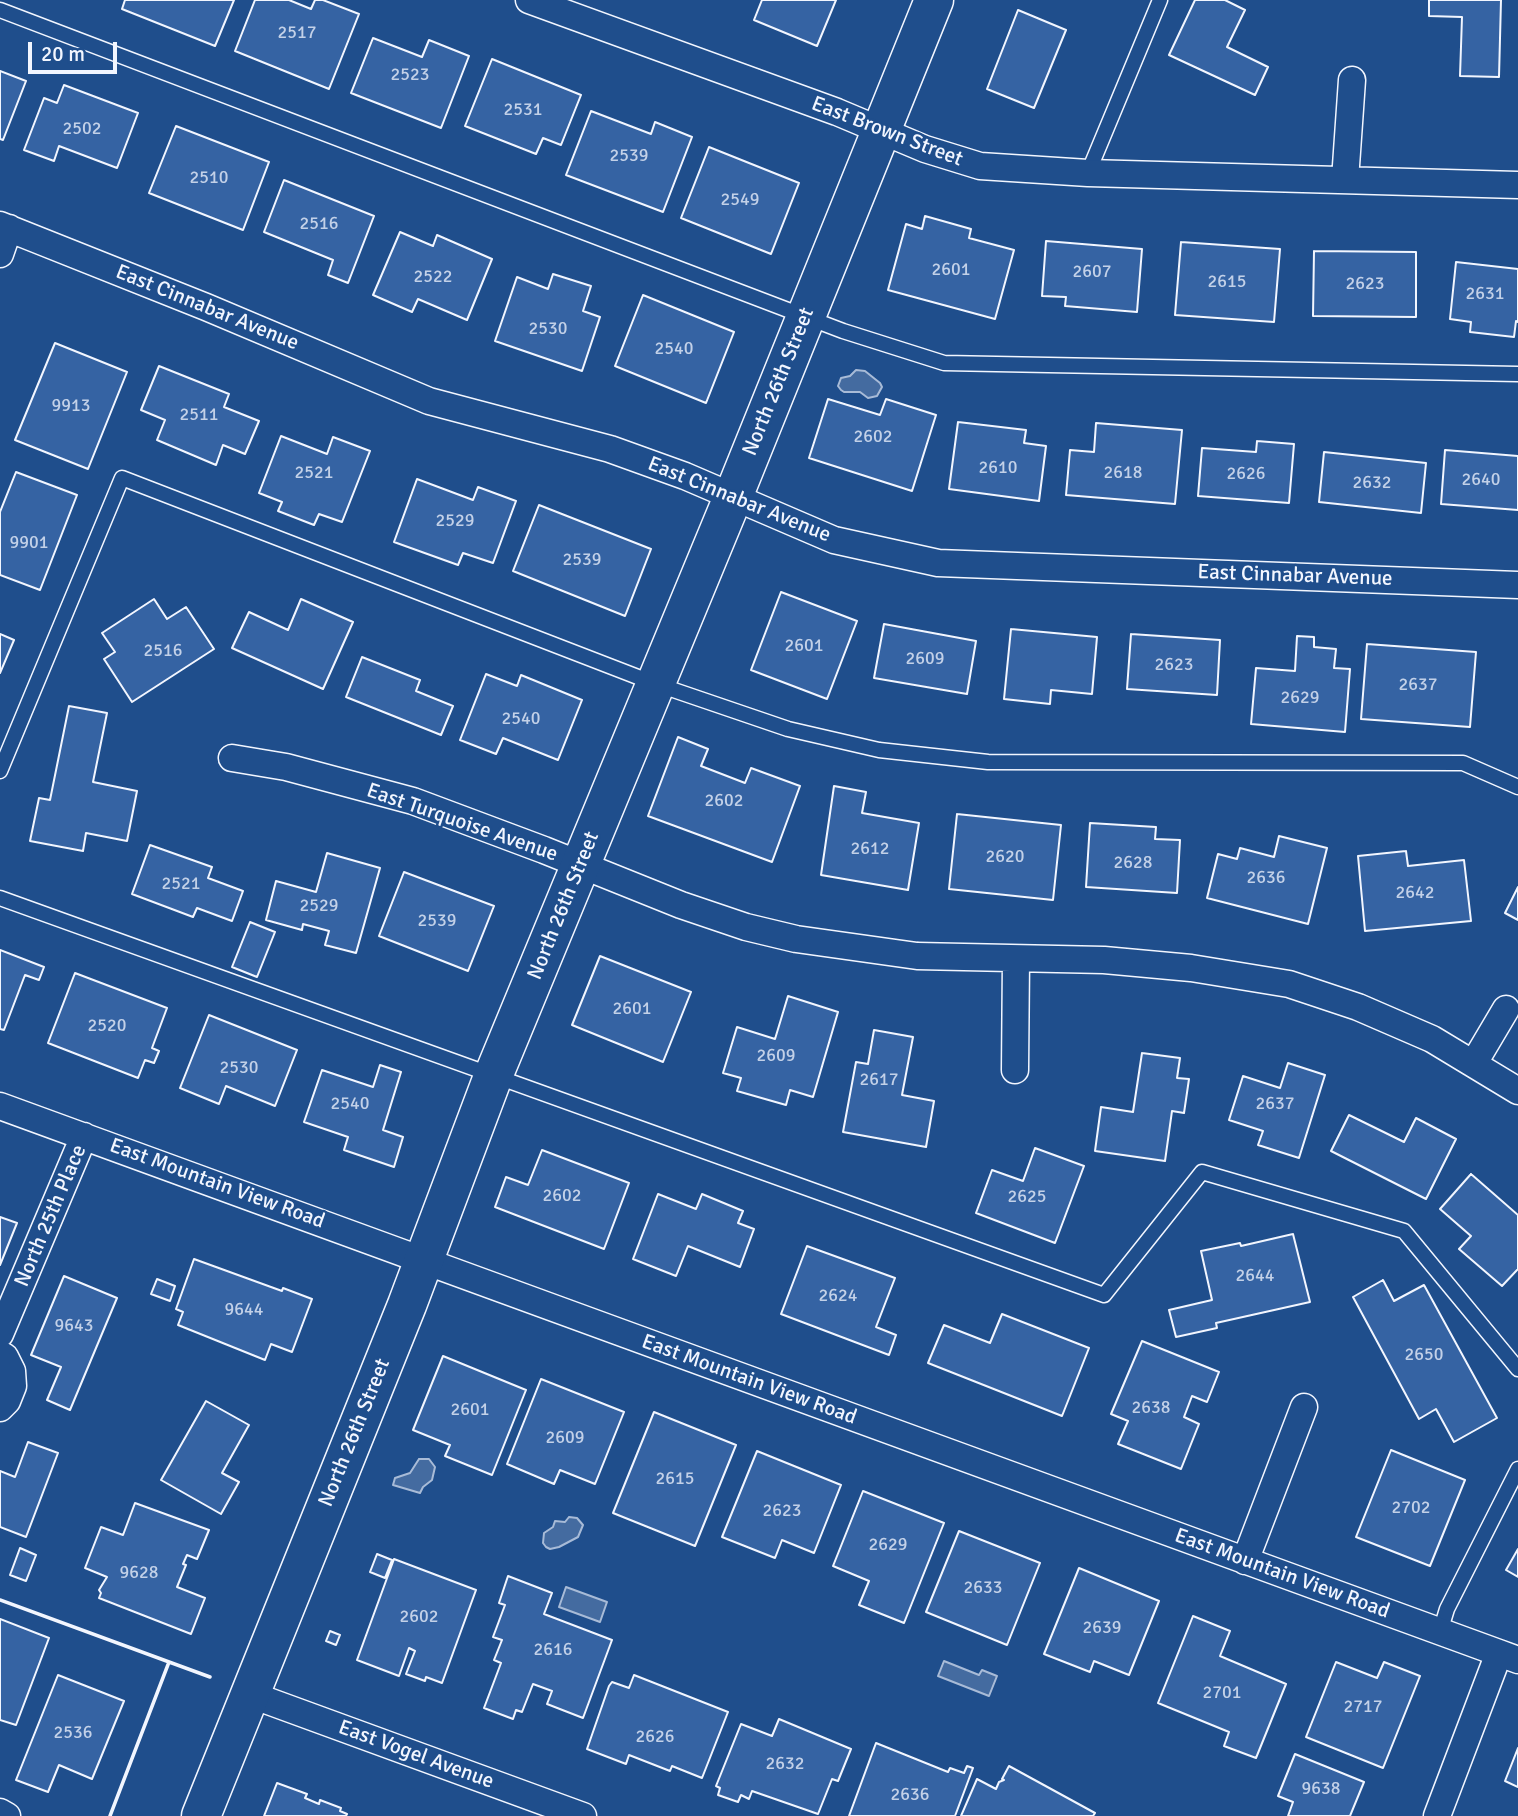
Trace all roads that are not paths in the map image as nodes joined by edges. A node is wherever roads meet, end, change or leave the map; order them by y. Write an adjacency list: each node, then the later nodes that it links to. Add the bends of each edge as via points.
1 (529, 0): 6 (street, East Brown Street)
2 (934, 0): 6 (street, North 26th Street)
3 (1160, 0): 7 (lane)
4 (0, 10): 12 (lane)
5 (1352, 80): 8 (street)
6 (881, 130): 7 (street, East Brown Street, via 980,166); 12 (street, North 26th Street)
7 (1088, 173): 8 (street, East Brown Street)
8 (1346, 180): 9 (street, East Brown Street)
9 (1518, 185)
10 (4, 227): 11 (street); 14 (street, East Cinnabar Avenue, via 429,401 610,449)
11 (0, 254)
12 (806, 316): 13 (lane, via 944,363); 14 (street, North 26th Street)
13 (1518, 374)
14 (733, 497): 15 (street, East Cinnabar Avenue, via 834,540 938,563); 16 (street, North 26th Street)
15 (1518, 585)
16 (656, 684): 18 (lane, via 122,478); 19 (lane, via 788,729 879,750 988,762 1464,763); 20 (street, North 26th Street)
17 (232, 758): 20 (street, East Turquoise Avenue, via 413,801)
18 (0, 771)
19 (1518, 787)
20 (582, 865): 22 (street, East Turquoise Avenue, via 681,905 796,939 916,956); 26 (street, North 26th Street)
21 (0, 898): 26 (lane)
22 (1016, 959): 24 (street, East Turquoise Avenue, via 1166,965 1289,984 1400,1024); 25 (street)
23 (1506, 1009): 24 (street)
24 (1474, 1063): 27 (street, East Turquoise Avenue)
25 (1015, 1070)
26 (494, 1074): 30 (street, North 26th Street); 33 (lane, via 1104,1295 1202,1172 1404,1231)
27 (1518, 1091)
28 (0, 1106): 29 (street, East Mountain View Road)
29 (84, 1136): 30 (street, East Mountain View Road); 31 (street, North 25th Place)
30 (423, 1260): 37 (street, East Mountain View Road); 40 (street, North 26th Street)
31 (0, 1334)
32 (0, 1354): 35 (street, via 12,1371 13,1386)
33 (1518, 1369)
34 (1304, 1407): 37 (street)
35 (0, 1408)
36 (1518, 1469): 38 (lane, via 1447,1609)
37 (1245, 1561): 38 (street, East Mountain View Road)
38 (1440, 1632): 39 (street, East Mountain View Road)
39 (1509, 1656): 45 (street)
40 (249, 1694): 43 (street, North 26th Street); 44 (street, East Vogel Avenue)
41 (0, 1812): 42 (street)
42 (7, 1816)
43 (201, 1816)
44 (583, 1816)
45 (1437, 1816)

